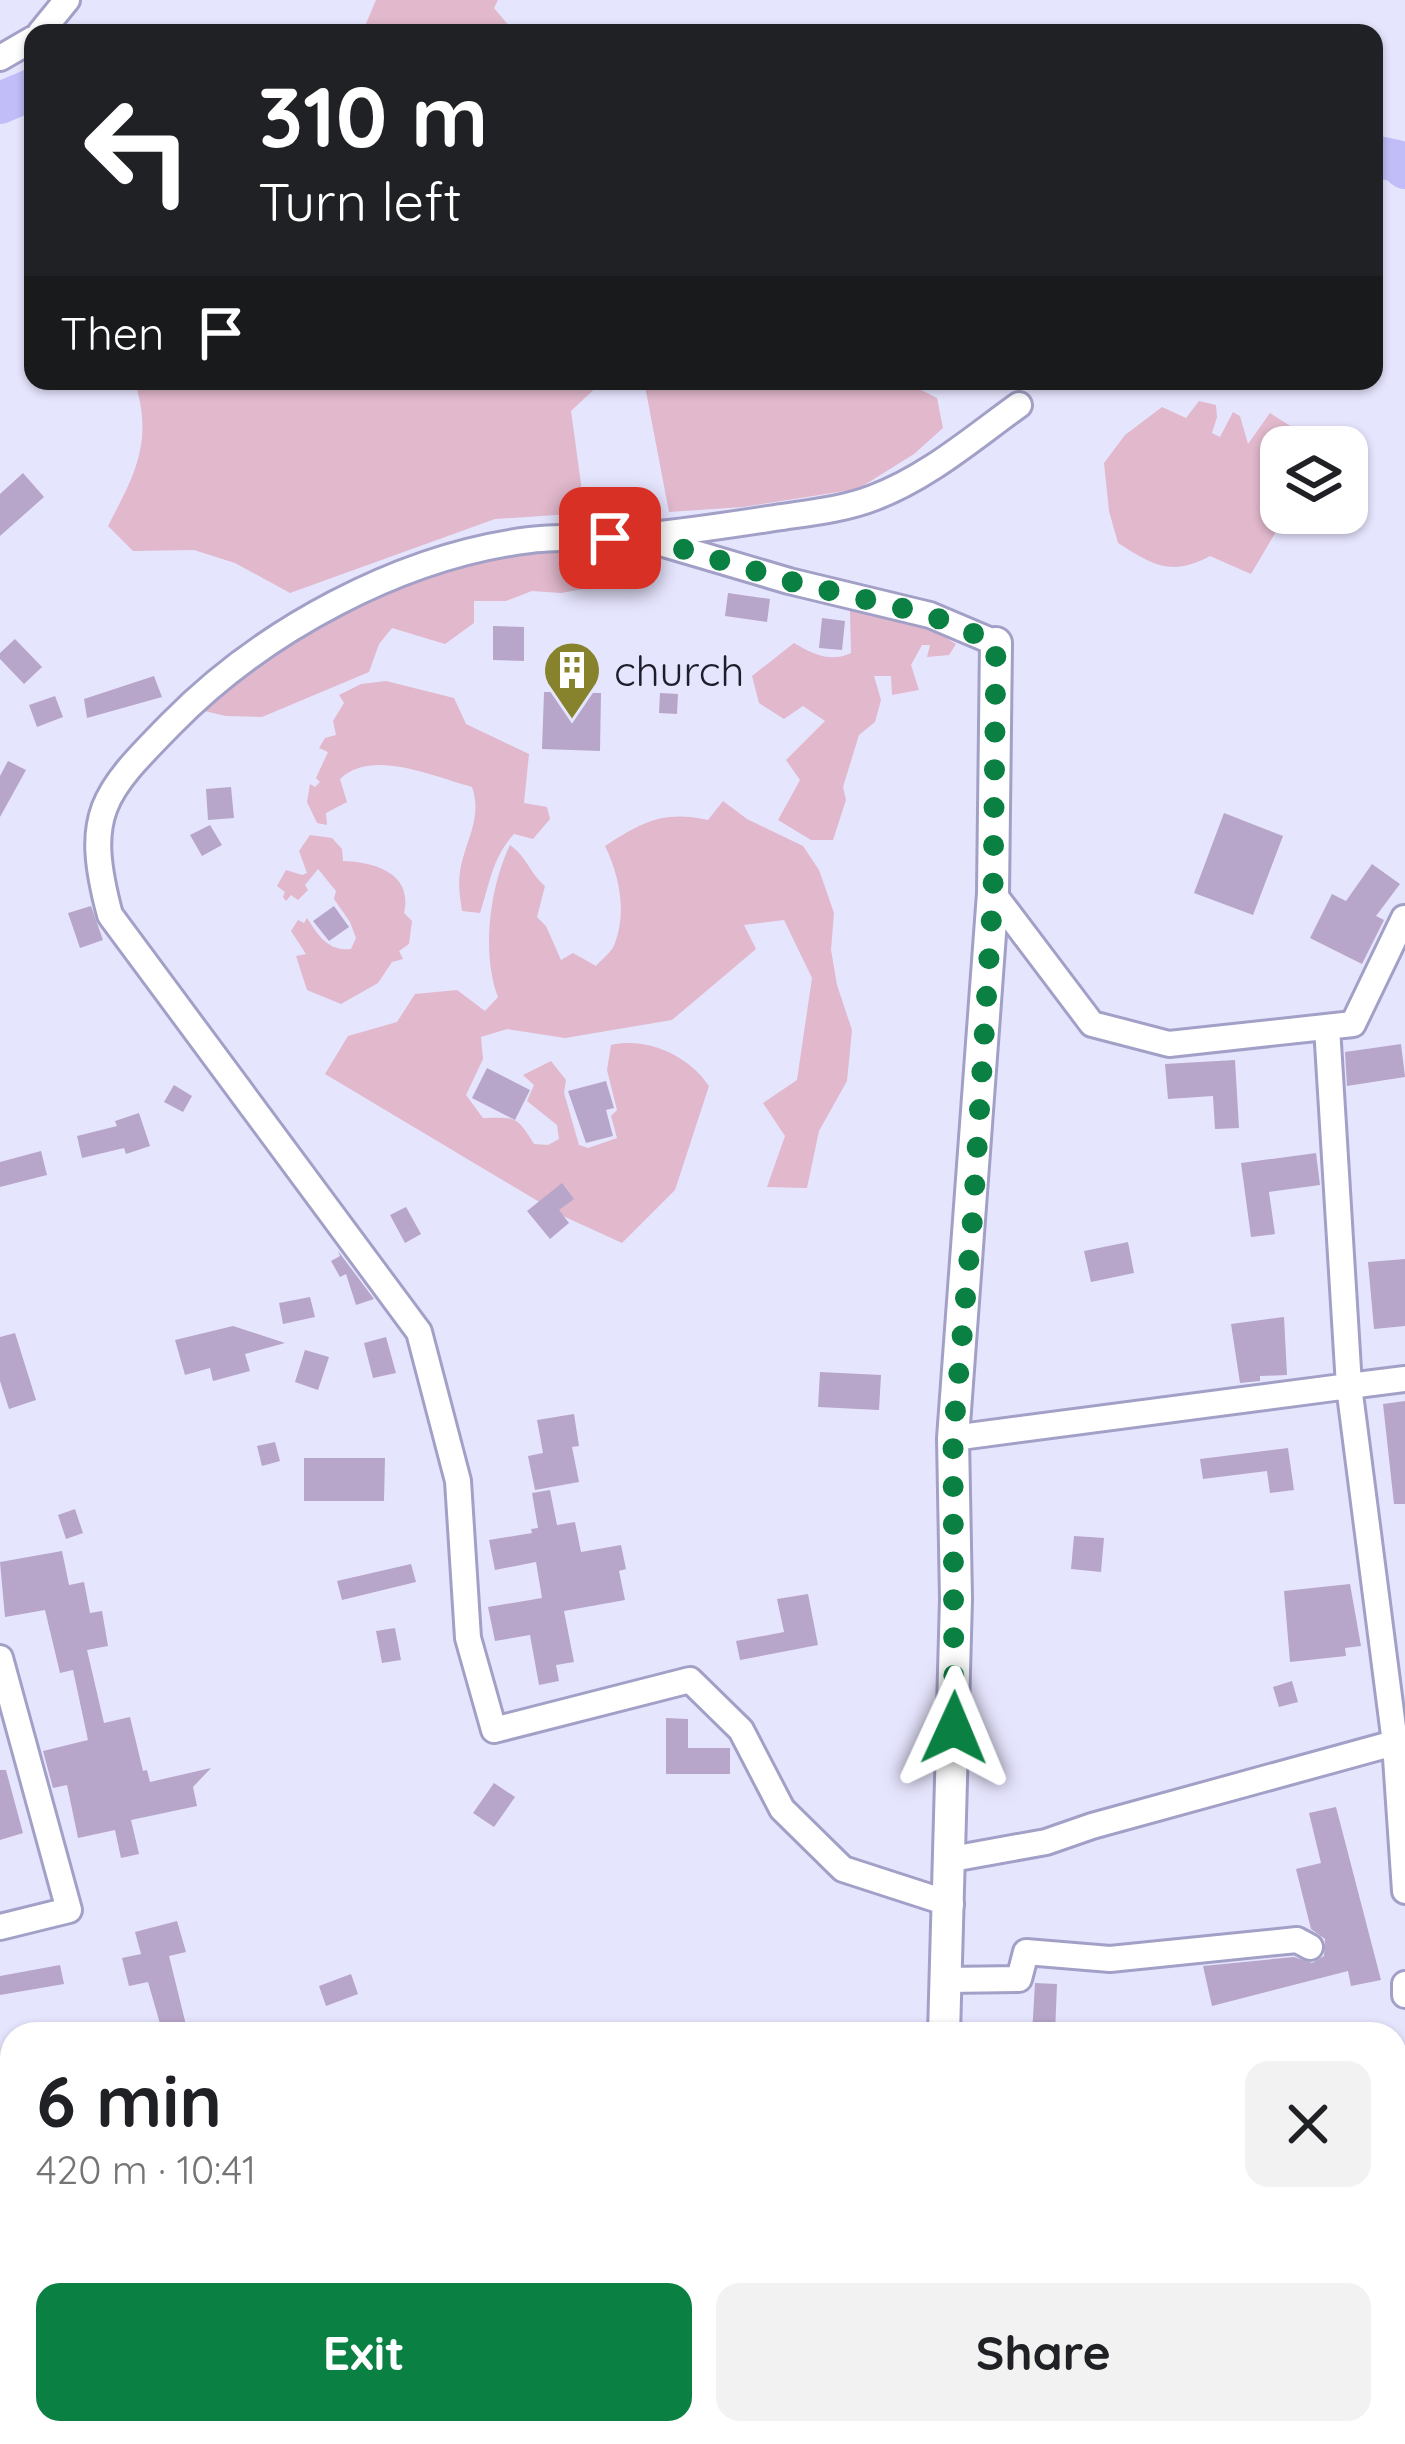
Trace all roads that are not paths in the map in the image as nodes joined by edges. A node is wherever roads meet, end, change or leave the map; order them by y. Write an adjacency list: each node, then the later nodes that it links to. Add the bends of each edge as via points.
1 (67, 0): 2 (street)
2 (47, 24)
3 (1019, 405): 4 (street, via 874,498)
4 (639, 536): 5 (street, via 930,615); 19 (street, via 506,545 414,568 308,615 188,706 124,772 97,822 101,882 110,915 418,1332 458,1481 468,1638 494,1730 690,1681 741,1730 782,1808 842,1869)
5 (996, 643): 6 (main road)
6 (993, 893): 10 (street, via 1092,1024 1169,1044); 13 (main road)
7 (1405, 906): 8 (street)
8 (1404, 918): 9 (street); 10 (street, via 1353,1024)
9 (1405, 965)
10 (1327, 1027): 12 (street)
11 (1405, 1379): 12 (street)
12 (1349, 1386): 13 (street); 16 (street)
13 (953, 1438): 17 (main road)
14 (0, 1658): 15 (street)
15 (4, 1687): 20 (street, via 69,1910)
16 (1400, 1741): 17 (street, via 1046,1842); 18 (street)
17 (952, 1858): 19 (main road)
18 (1405, 1891)
19 (950, 1904): 22 (main road)
20 (0, 1927)
21 (1310, 1947): 22 (street, via 1297,1940 1110,1959 1026,1952 1019,1979)
22 (947, 1980): 25 (main road)
23 (1405, 1984): 24 (street)
24 (1404, 1998)
25 (945, 2022)

